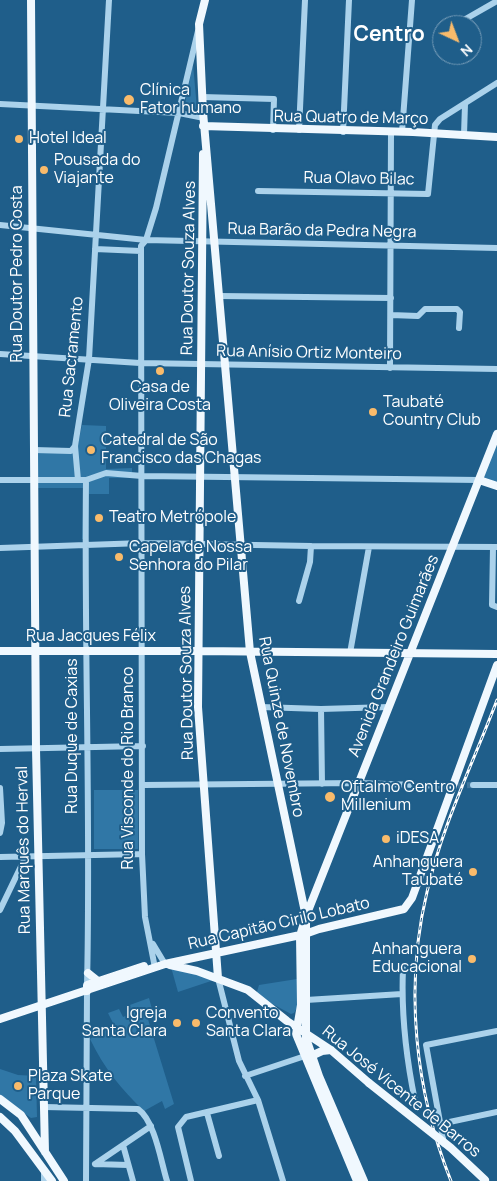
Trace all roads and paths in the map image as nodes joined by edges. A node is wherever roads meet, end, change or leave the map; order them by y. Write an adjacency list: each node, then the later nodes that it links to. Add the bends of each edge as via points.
1 (31, 0): 14 (main road, Rua Doutor Pedro Costa)
2 (109, 0): 15 (street, Rua Sacramento)
3 (205, 0): 9 (main road, Rua Quinze de Novembro)
4 (305, 0): 19 (street)
5 (349, 0): 20 (street)
6 (412, 0): 22 (street)
7 (497, 1): 8 (street)
8 (474, 15)
9 (199, 24): 11 (main road, Rua Quinze de Novembro); 16 (street, Rua Visconde do Rio Branco)
10 (497, 83): 13 (street)
11 (202, 97): 17 (main road, Rua Quinze de Novembro); 18 (street, via 274,99)
12 (0, 104): 14 (street, Rua Quatro de Março)
13 (465, 104): 23 (street, via 440,119); 24 (street)
14 (32, 105): 15 (street, Rua Quatro de Março); 29 (main road, Rua Doutor Pedro Costa)
15 (103, 109): 16 (street, Rua Quatro de Março); 32 (street, Rua Sacramento)
16 (179, 113): 17 (street, Rua Quatro de Março); 34 (street, Rua Visconde do Rio Branco)
17 (204, 124): 18 (main road, Rua Quatro de Março); 30 (main road, Rua Doutor Souza Alves); 31 (main road, Rua Quinze de Novembro)
18 (273, 130): 19 (main road, Rua Quatro de Março)
19 (299, 130): 20 (main road, Rua Quatro de Março)
20 (343, 132): 21 (main road, Rua Quatro de Março)
21 (391, 132): 22 (main road, Rua Quatro de Março); 27 (street)
22 (402, 132): 23 (main road, Rua Quatro de Março)
23 (434, 133): 24 (main road, Rua Quatro de Março); 27 (street, Rua Olavo Bilac, via 428,194)
24 (464, 135): 25 (main road, Rua Quatro de Março)
25 (497, 137)
26 (258, 190): 27 (street, Rua Olavo Bilac)
27 (390, 195): 37 (street)
28 (0, 225): 29 (street, Rua Barão da Pedra Negra)
29 (31, 229): 32 (street, Rua Barão da Pedra Negra); 47 (main road, Rua Doutor Pedro Costa)
30 (203, 232): 31 (main road, via 210,236); 35 (main road, Rua Doutor Souza Alves)
31 (214, 233): 36 (main road, Rua Quinze de Novembro)
32 (96, 236): 33 (street, Rua Barão da Pedra Negra); 39 (street, Rua Sacramento)
33 (134, 239): 34 (street, Rua Barão da Pedra Negra); 40 (street, via 136,247)
34 (146, 240): 35 (street, Rua Barão da Pedra Negra); 41 (street, Rua Visconde do Rio Branco)
35 (202, 242): 36 (street, Rua Barão da Pedra Negra); 50 (main road, Rua Doutor Souza Alves)
36 (215, 242): 37 (street, Rua Barão da Pedra Negra); 42 (main road, Rua Quinze de Novembro)
37 (391, 246): 38 (street, Rua Barão da Pedra Negra); 43 (street)
38 (497, 248)
39 (95, 249): 40 (street); 48 (street, Rua Sacramento)
40 (132, 251): 41 (street)
41 (141, 251): 49 (street, Rua Visconde do Rio Branco)
42 (220, 296): 43 (street); 51 (main road, Rua Quinze de Novembro)
43 (391, 298): 44 (street)
44 (390, 315): 45 (street, via 418,316 425,309 457,309 460,312); 52 (street)
45 (459, 328)
46 (0, 354): 47 (street, Rua Anísio Ortiz Monteiro)
47 (32, 357): 48 (street, Rua Anísio Ortiz Monteiro); 56 (main road, Rua Doutor Pedro Costa)
48 (89, 359): 49 (street, Rua Anísio Ortiz Monteiro); 55 (street, Rua Sacramento)
49 (140, 364): 50 (street, Rua Anísio Ortiz Monteiro); 57 (street, Rua Visconde do Rio Branco)
50 (202, 364): 51 (street, Rua Anísio Ortiz Monteiro); 58 (main road, Rua Doutor Souza Alves)
51 (225, 366): 52 (street, Rua Anísio Ortiz Monteiro); 59 (main road, Rua Quinze de Novembro)
52 (390, 368): 53 (street, Rua Anísio Ortiz Monteiro)
53 (497, 369)
54 (497, 434): 64 (main road, Avenida Grandeiro Guimarães)
55 (75, 446): 56 (street, via 67,451); 62 (street, Rua Sacramento)
56 (34, 450): 61 (main road, Rua Doutor Pedro Costa)
57 (142, 476): 58 (street); 63 (street, via 106,473); 66 (street, Rua Visconde do Rio Branco)
58 (198, 476): 59 (street); 68 (main road, Rua Doutor Souza Alves)
59 (235, 476): 64 (street); 69 (main road, Rua Quinze de Novembro)
60 (0, 480): 61 (street)
61 (34, 480): 62 (street); 73 (main road, Rua Doutor Pedro Costa)
62 (78, 480): 63 (street)
63 (86, 480): 67 (street, Rua Duque de Caxias)
64 (479, 480): 65 (main road); 71 (main road, Avenida Grandeiro Guimarães)
65 (497, 486)
66 (142, 543): 67 (street); 68 (street); 81 (street, Rua Visconde do Rio Branco)
67 (84, 545): 73 (street); 80 (street, Rua Duque de Caxias)
68 (200, 545): 69 (street); 82 (main road, Rua Doutor Souza Alves)
69 (241, 546): 70 (street); 83 (main road, Rua Quinze de Novembro)
70 (311, 546): 74 (street); 76 (street)
71 (453, 546): 72 (street); 74 (street); 85 (main road, Avenida Grandeiro Guimarães)
72 (495, 546): 77 (street, via 492,605)
73 (35, 547): 75 (street); 79 (main road, Rua Marquês do Herval)
74 (369, 547): 84 (street)
75 (0, 548)
76 (299, 601)
77 (497, 606)
78 (0, 651): 79 (main road, Rua Jacques Félix)
79 (36, 651): 80 (main road, Rua Jacques Félix); 94 (main road, Rua Marquês do Herval)
80 (87, 651): 81 (main road, Rua Jacques Félix); 93 (street, Rua Duque de Caxias)
81 (142, 651): 82 (main road, Rua Jacques Félix); 91 (street, Rua Visconde do Rio Branco)
82 (198, 651): 83 (main road, Rua Jacques Félix); 101 (main road, Rua Doutor Souza Alves)
83 (250, 652): 84 (main road, Rua Jacques Félix); 88 (main road, Rua Quinze de Novembro)
84 (350, 653): 85 (main road, Rua Jacques Félix)
85 (410, 653): 86 (main road, Rua Jacques Félix); 89 (main road, Avenida Grandeiro Guimarães)
86 (497, 654)
87 (497, 665): 112 (main road, Rua Capitão Cirilo Lobato, via 407,907)
88 (261, 707): 90 (street); 96 (main road, Rua Quinze de Novembro)
89 (389, 707): 90 (street); 95 (main road, Avenida Grandeiro Guimarães)
90 (321, 709): 97 (street)
91 (143, 746): 93 (street); 98 (street, Rua Visconde do Rio Branco)
92 (0, 748): 94 (street)
93 (88, 748): 94 (street); 105 (street, Rua Duque de Caxias)
94 (36, 749): 108 (main road, Rua Marquês do Herval)
95 (358, 783): 97 (street); 102 (street); 111 (main road, Avenida Grandeiro Guimarães)
96 (278, 784): 97 (street); 101 (street); 111 (main road, Rua Quinze de Novembro)
97 (322, 784)
98 (144, 785): 101 (street); 106 (street, Rua Visconde do Rio Branco)
99 (472, 785): 100 (street)
100 (497, 785)
101 (204, 786): 114 (main road, Rua Doutor Souza Alves)
102 (445, 786)
103 (0, 788): 104 (street)
104 (0, 833)
105 (87, 854): 106 (street); 108 (street); 118 (street, Rua Duque de Caxias)
106 (142, 854): 113 (street, Rua Visconde do Rio Branco, via 145,917)
107 (0, 857): 109 (street)
108 (37, 857): 109 (street); 124 (main road, Rua Marquês do Herval)
109 (25, 858): 110 (street)
110 (0, 910)
111 (306, 917): 112 (main road, Rua Quinze de Novembro)
112 (302, 935): 114 (main road, Rua Capitão Cirilo Lobato); 123 (main road, Rua Quinze de Novembro); 126 (main road, Rua Quinze de Novembro, via 301,1005)
113 (150, 938): 115 (street, Rua Visconde do Rio Branco); 116 (street, Rua Visconde do Rio Branco)
114 (216, 951): 115 (main road, Rua Capitão Cirilo Lobato); 119 (main road, Rua Doutor Souza Alves)
115 (165, 964): 116 (main road); 119 (main road, Rua José Vicente de Barros)
116 (154, 966): 120 (main road); 121 (main road)
117 (403, 969): 122 (street)
118 (88, 973): 120 (main road); 121 (street, Rua Duque de Caxias)
119 (218, 978): 126 (main road, Rua José Vicente de Barros, via 248,990); 131 (street)
120 (98, 981): 121 (main road)
121 (87, 988): 124 (main road); 136 (street, Rua Duque de Caxias)
122 (402, 994): 123 (street); 134 (street)
123 (306, 1000): 128 (main road, Rua Quinze de Novembro)
124 (42, 1006): 125 (main road); 135 (main road, Rua Marquês do Herval)
125 (0, 1019)
126 (297, 1028): 128 (main road, Rua José Vicente de Barros); 130 (main road, via 296,1034)
127 (497, 1031): 140 (street, via 426,1045)
128 (306, 1033): 129 (main road, Rua José Vicente de Barros); 130 (main road, Rua Quinze de Novembro)
129 (331, 1050): 130 (main road); 152 (main road, Rua José Vicente de Barros, bridge, via 452,1148)
130 (308, 1057): 131 (street); 161 (main road); 162 (main road)
131 (245, 1076): 133 (street)
132 (0, 1099): 142 (main road, via 21,1115)
133 (258, 1100): 138 (street); 160 (street)
134 (415, 1101)
135 (44, 1107): 136 (street); 146 (main road, Rua Marquês do Herval)
136 (86, 1108): 141 (street, via 135,1108 145,1115); 148 (street, Rua Duque de Caxias)
137 (497, 1112): 140 (street)
138 (207, 1113): 147 (street); 159 (street, via 186,1117 178,1127)
139 (0, 1117): 145 (main road)
140 (440, 1124): 144 (street)
141 (151, 1126): 143 (street); 158 (street)
142 (39, 1144): 145 (main road, via 33,1144); 146 (main road)
143 (123, 1145): 149 (street); 150 (street)
144 (444, 1146)
145 (30, 1150): 151 (main road)
146 (45, 1152): 155 (main road)
147 (219, 1156)
148 (87, 1164): 149 (street); 156 (street, Rua Duque de Caxias)
149 (95, 1164): 150 (street)
150 (128, 1165): 157 (street)
151 (44, 1170): 153 (street); 154 (main road)
152 (485, 1180)
153 (44, 1181)
154 (52, 1181)
155 (64, 1181)
156 (86, 1181)
157 (133, 1181)
158 (167, 1181)
159 (191, 1181)
160 (283, 1181)
161 (357, 1181)
162 (364, 1181)

